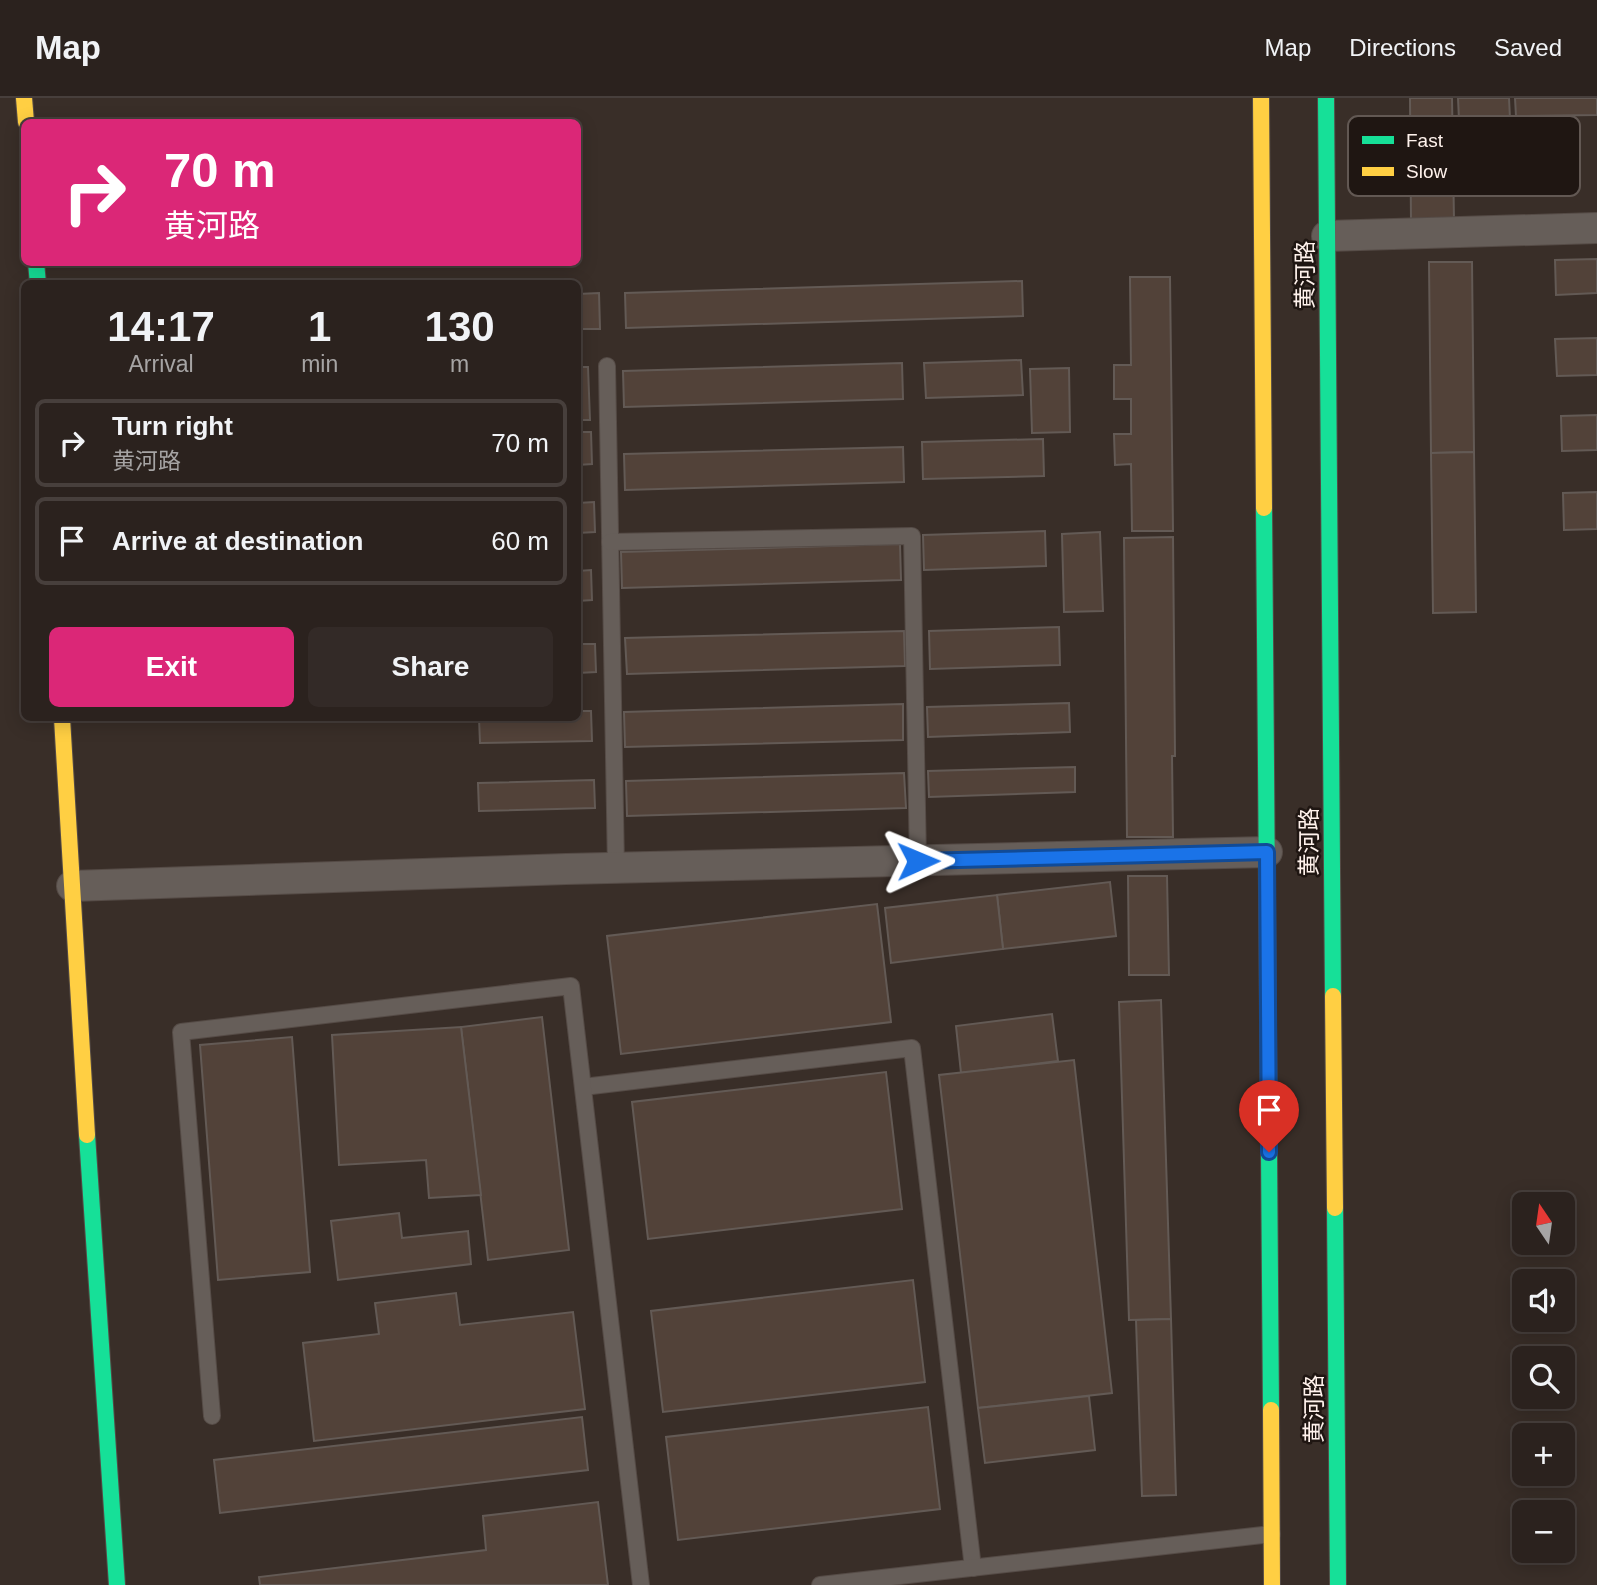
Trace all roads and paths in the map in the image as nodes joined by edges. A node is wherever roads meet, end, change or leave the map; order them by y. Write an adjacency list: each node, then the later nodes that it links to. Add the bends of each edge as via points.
1 (24, 98): 4 (main road)
2 (1261, 98): 10 (main road, 黄河路)
3 (1326, 98): 6 (main road, 黄河路)
4 (26, 119)
5 (1597, 228): 6 (street)
6 (1327, 236): 22 (main road, 黄河路)
7 (607, 366): 8 (lane)
8 (610, 542): 11 (lane, via 912,536); 12 (lane)
9 (62, 721): 13 (main road)
10 (1267, 852): 11 (street); 16 (main road, 黄河路)
11 (918, 861): 12 (street)
12 (616, 868): 13 (street)
13 (72, 886): 18 (main road)
14 (583, 1087): 15 (lane, via 572,986 181,1032); 17 (lane, via 912,1048); 19 (lane)
15 (212, 1416)
16 (1272, 1534): 17 (lane); 21 (main road, 黄河路)
17 (972, 1568): 20 (lane)
18 (117, 1585)
19 (641, 1585)
20 (820, 1585)
21 (1272, 1585)
22 (1338, 1585)

